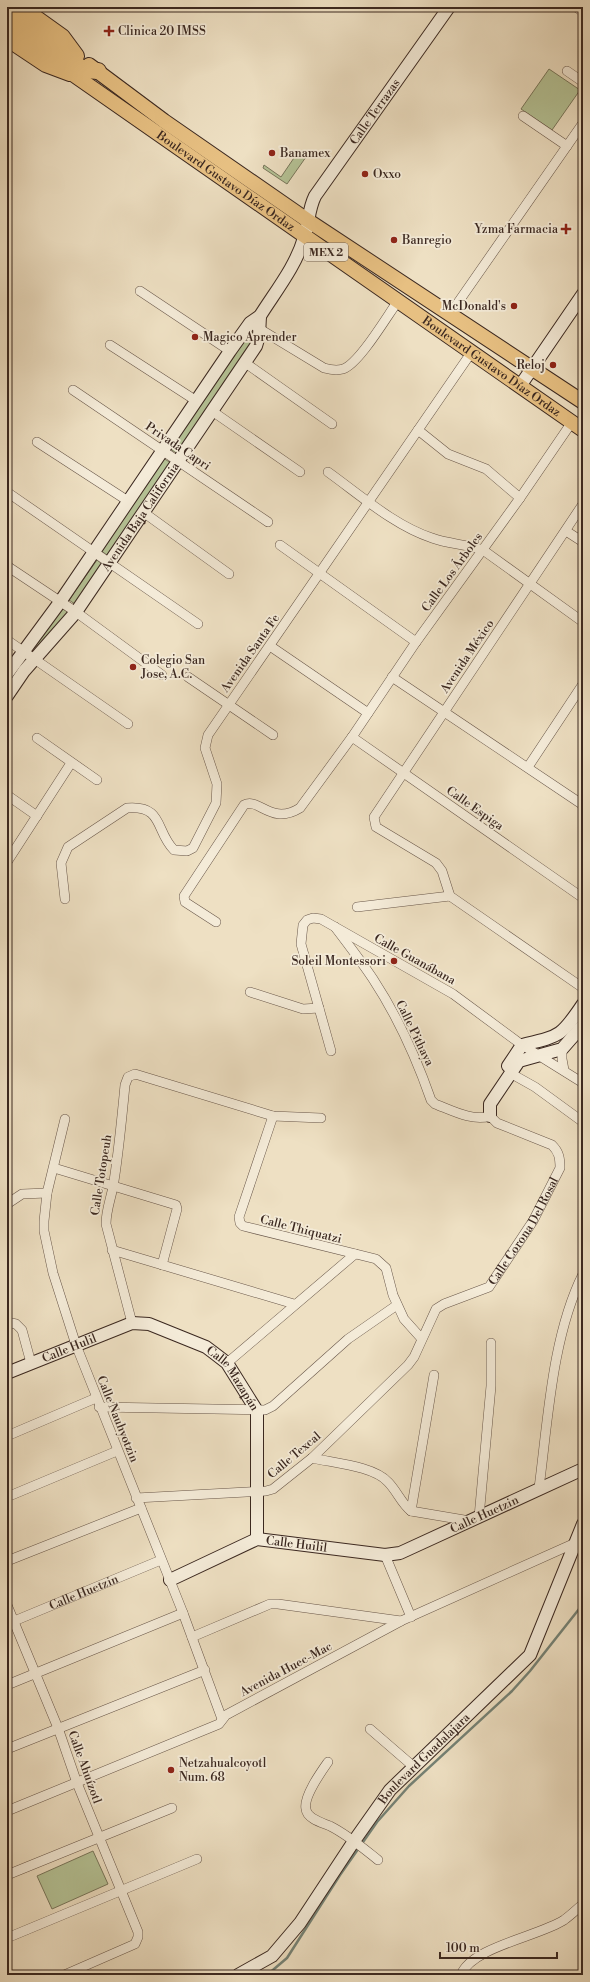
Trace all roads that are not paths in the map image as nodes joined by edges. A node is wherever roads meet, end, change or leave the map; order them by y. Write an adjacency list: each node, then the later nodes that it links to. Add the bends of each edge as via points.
1 (7, 7): 9 (main road, Boulevard Gustavo Díaz Ordaz / MEX 2)
2 (20, 7): 9 (highway, via 62,37)
3 (449, 7): 17 (street, Calle Terrazas, via 314,196)
4 (576, 7): 5 (street)
5 (583, 12)
6 (7, 18): 10 (highway, via 76,65 86,70)
7 (7, 28): 12 (main road, Boulevard Gustavo Díaz Ordaz / MEX 2)
8 (7, 38): 12 (highway, via 46,64)
9 (76, 56): 10 (main road, Boulevard Gustavo Díaz Ordaz / MEX 2)
10 (98, 71): 17 (main road, Boulevard Gustavo Díaz Ordaz / MEX 2, via 164,121)
11 (567, 71): 13 (street)
12 (70, 73): 18 (main road, Boulevard Gustavo Díaz Ordaz / MEX 2)
13 (583, 82)
14 (523, 116): 16 (street)
15 (583, 123): 16 (street)
16 (567, 146): 22 (street)
17 (307, 220): 18 (street, Avenida Baja California); 22 (main road, Boulevard Gustavo Díaz Ordaz / MEX 2)
18 (305, 237): 21 (main road, Boulevard Gustavo Díaz Ordaz / MEX 2); 23 (street, Avenida Baja California, via 294,261)
19 (140, 291): 25 (street)
20 (583, 294): 28 (street)
21 (398, 301): 23 (street, via 360,355 344,369 335,371 324,368); 26 (main road, Boulevard Gustavo Díaz Ordaz / MEX 2)
22 (450, 314): 28 (main road, Boulevard Gustavo Díaz Ordaz / MEX 2)
23 (257, 323): 25 (street, Avenida Baja California); 27 (street, Avenida Baja California, via 258,341)
24 (110, 345): 31 (street)
25 (230, 351): 31 (street, Avenida Baja California)
26 (471, 352): 29 (main road, Boulevard Gustavo Díaz Ordaz / MEX 2); 36 (street, Avenida Santa Fe)
27 (244, 362): 33 (street, Avenida Baja California); 34 (street)
28 (533, 368): 29 (street); 32 (main road, Boulevard Gustavo Díaz Ordaz / MEX 2)
29 (520, 386): 35 (main road, Boulevard Gustavo Díaz Ordaz / MEX 2)
30 (73, 390): 38 (street, Privada Capri)
31 (195, 400): 38 (street, Avenida Baja California)
32 (583, 402)
33 (212, 411): 39 (street, Avenida Baja California); 40 (street)
34 (332, 424)
35 (577, 426): 43 (street, Calle Los Árboles)
36 (418, 430): 43 (street, via 448,454 486,470); 45 (street, Avenida Santa Fe)
37 (37, 442): 44 (street)
38 (164, 450): 39 (street, Privada Capri); 44 (street, Avenida Baja California)
39 (178, 460): 47 (street, Avenida Baja California); 48 (street, Privada Capri)
40 (300, 472)
41 (328, 472): 45 (street)
42 (7, 492): 53 (street)
43 (520, 498): 52 (street, Calle Los Árboles)
44 (128, 501): 53 (street, Avenida Baja California)
45 (370, 502): 52 (street, via 412,530 432,538); 56 (street, Avenida Santa Fe)
46 (583, 504): 49 (street, Avenida México)
47 (143, 512): 54 (street, Avenida Baja California); 57 (street)
48 (268, 522)
49 (566, 531): 50 (street); 58 (street, Avenida México)
50 (583, 542)
51 (280, 545): 56 (street)
52 (482, 550): 58 (street); 64 (street, Calle Los Árboles)
53 (93, 551): 54 (street); 59 (street, Avenida Baja California)
54 (109, 562): 60 (street, Avenida Baja California); 62 (street)
55 (7, 566): 59 (street)
56 (320, 573): 64 (street); 65 (street, Avenida Santa Fe)
57 (229, 574)
58 (530, 585): 61 (street); 75 (street, Avenida México)
59 (60, 602): 60 (street); 66 (street, Avenida Baja California)
60 (76, 612): 67 (street, Avenida Baja California); 69 (street)
61 (583, 622)
62 (198, 624)
63 (7, 640): 66 (street)
64 (416, 642): 71 (street, Calle Los Árboles)
65 (270, 646): 74 (street, Avenida Santa Fe); 76 (street)
66 (24, 651): 67 (street); 68 (street, Avenida Baja California)
67 (34, 658): 73 (street, Avenida Baja California); 77 (street)
68 (7, 674)
69 (162, 675)
70 (188, 677): 74 (street)
71 (392, 677): 75 (street); 76 (street, Calle Los Árboles)
72 (583, 684): 82 (street)
73 (7, 696)
74 (229, 705): 78 (street); 91 (street, Avenida Santa Fe, via 208,735 205,748 216,784 216,803 193,848 187,851 174,850 169,845 158,818 138,807 127,808 68,847 61,863)
75 (444, 711): 82 (street); 83 (street, Avenida México)
76 (368, 713): 79 (street, Calle Los Árboles)
77 (128, 724)
78 (273, 734)
79 (352, 737): 83 (street, Calle Espiga); 93 (street, Calle Los Árboles, via 300,808 282,815 253,804 244,805 184,896 185,902)
80 (37, 738): 81 (street)
81 (71, 763): 84 (street); 87 (street)
82 (528, 767): 86 (street)
83 (403, 772): 89 (street, Avenida México, via 374,817 374,822 376,827 436,864 442,871); 90 (street, Calle Espiga)
84 (97, 780)
85 (7, 794): 87 (street)
86 (583, 805)
87 (37, 816): 88 (street)
88 (7, 862)
89 (450, 896): 92 (street); 95 (street)
90 (583, 898)
91 (65, 900)
92 (356, 907)
93 (216, 922)
94 (335, 927): 98 (street, Calle Guanábana, via 321,919 313,918 303,925 301,934 306,966); 100 (street, Calle Guanábana, via 453,994); 109 (street, Calle Pithaya, via 373,979 407,1038 431,1100 435,1104 470,1116)
95 (583, 988)
96 (250, 992): 98 (street, via 303,1009)
97 (583, 1004): 100 (street, via 562,1033 553,1038)
98 (320, 1008): 102 (street, Calle Guanábana)
99 (583, 1026): 101 (street)
100 (522, 1045): 103 (street, Calle Guanábana); 107 (street, via 503,1074)
101 (562, 1049): 103 (street); 104 (street)
102 (331, 1051)
103 (538, 1055): 104 (street, Calle Guanábana); 105 (street, via 520,1061)
104 (564, 1070): 106 (street, Calle Guanábana)
105 (510, 1073): 107 (street); 112 (street, via 535,1087)
106 (583, 1084)
107 (500, 1088): 109 (street, via 490,1104)
108 (273, 1116): 110 (street); 114 (street, Calle Totopeuh, via 135,1074 128,1077); 118 (street, Calle Thiquatzi, via 239,1217 240,1223 243,1226)
109 (490, 1116): 125 (street, Calle Corona Del Rosal, via 497,1123 552,1145 560,1158 560,1168 533,1221 496,1278 488,1287 439,1306)
110 (321, 1118)
111 (65, 1119): 113 (street, Calle Nauhyotzin)
112 (583, 1122)
113 (54, 1168): 114 (street); 115 (street, Calle Nauhyotzin)
114 (113, 1186): 117 (street, Calle Totopeuh, via 106,1216); 119 (street, via 177,1206)
115 (47, 1193): 116 (street, via 22,1194); 127 (street, Calle Nauhyotzin, via 44,1231 53,1273)
116 (7, 1204)
117 (112, 1250): 119 (street); 124 (street, Calle Totopeuh)
118 (355, 1254): 121 (street); 122 (street, Calle Thiquatzi, via 376,1259 386,1268)
119 (162, 1265): 121 (street)
120 (583, 1274): 138 (street, via 574,1292 556,1362)
121 (294, 1304): 128 (street)
122 (397, 1305): 125 (street, Calle Thiquatzi, via 406,1322); 133 (street, via 348,1339 273,1406)
123 (7, 1322): 129 (street, via 16,1324 22,1330)
124 (132, 1323): 127 (street, Calle Hulil); 128 (street, Calle Mazapán, via 149,1324 206,1347)
125 (421, 1338): 136 (street, Calle Texcal, via 408,1365)
126 (491, 1343): 144 (street, via 491,1386)
127 (76, 1346): 129 (street, Calle Hulil); 132 (street, Calle Nauhyotzin)
128 (227, 1363): 133 (street, Calle Mazapán)
129 (31, 1364): 130 (street, Calle Hulil)
130 (7, 1373)
131 (434, 1375): 143 (street)
132 (98, 1402): 133 (street); 134 (street); 135 (street, Calle Nauhyotzin)
133 (257, 1411): 139 (street, Calle Mazapán)
134 (7, 1436)
135 (117, 1451): 140 (street); 141 (street, Calle Nauhyotzin)
136 (312, 1458): 139 (street, Calle Texcal, via 273,1489); 143 (street, via 374,1472 387,1480)
137 (583, 1468): 138 (street, Calle Huetzin)
138 (539, 1488): 144 (street, Calle Huetzin)
139 (257, 1491): 141 (street, Calle Texcal); 146 (street, Calle Mazapán)
140 (7, 1497)
141 (136, 1498): 142 (street, Calle Nauhyotzin)
142 (141, 1508): 149 (street, Calle Nauhyotzin); 150 (street)
143 (411, 1511): 144 (street)
144 (475, 1519): 148 (street, Calle Huetzin, via 400,1553)
145 (583, 1524): 147 (street, Boulevard Guadalajara)
146 (257, 1539): 148 (street, Calle Huilil); 151 (street, Calle Huilil)
147 (576, 1543): 154 (street, Avenida Huec-Mac); 166 (street, Boulevard Guadalajara, via 530,1655)
148 (385, 1555): 154 (street)
149 (162, 1560): 151 (street, Calle Nauhyotzin); 156 (street, Calle Huetzin)
150 (7, 1561)
151 (170, 1580): 153 (street, Calle Nauhyotzin)
152 (7, 1606): 156 (street, Calle Ahuízotl)
153 (183, 1613): 157 (street, Calle Nauhyotzin); 159 (street)
154 (411, 1617): 155 (street, Avenida Huec-Mac)
155 (401, 1621): 157 (street, via 270,1604); 161 (street, Avenida Huec-Mac)
156 (10, 1623): 159 (street, Calle Ahuízotl)
157 (192, 1637): 158 (street, Calle Nauhyotzin)
158 (205, 1670): 161 (street, Calle Nauhyotzin); 162 (street)
159 (36, 1674): 160 (street); 162 (street, Calle Ahuízotl)
160 (7, 1685)
161 (222, 1719): 167 (street, Avenida Huec-Mac, via 219,1724)
162 (58, 1728): 164 (street); 167 (street, Calle Ahuízotl)
163 (370, 1728): 166 (street)
164 (7, 1749)
165 (328, 1762): 171 (street, via 312,1788 305,1809 312,1817)
166 (414, 1767): 171 (street, Boulevard Guadalajara, via 390,1790)
167 (77, 1783): 169 (street, Avenida Huec-Mac); 170 (street, Calle Ahuízotl)
168 (172, 1808): 170 (street)
169 (7, 1811)
170 (99, 1838): 174 (street); 175 (street, Calle Ahuízotl)
171 (358, 1844): 173 (street); 179 (street, Boulevard Guadalajara, via 300,1923 272,1956)
172 (197, 1859): 175 (street)
173 (378, 1860)
174 (7, 1875)
175 (121, 1891): 177 (street); 178 (street, Calle Ahuízotl, via 136,1927 138,1936 135,1944)
176 (583, 1904): 180 (street, via 564,1920 479,1955)
177 (7, 1938)
178 (64, 1975)
179 (238, 1975)
180 (461, 1975)

